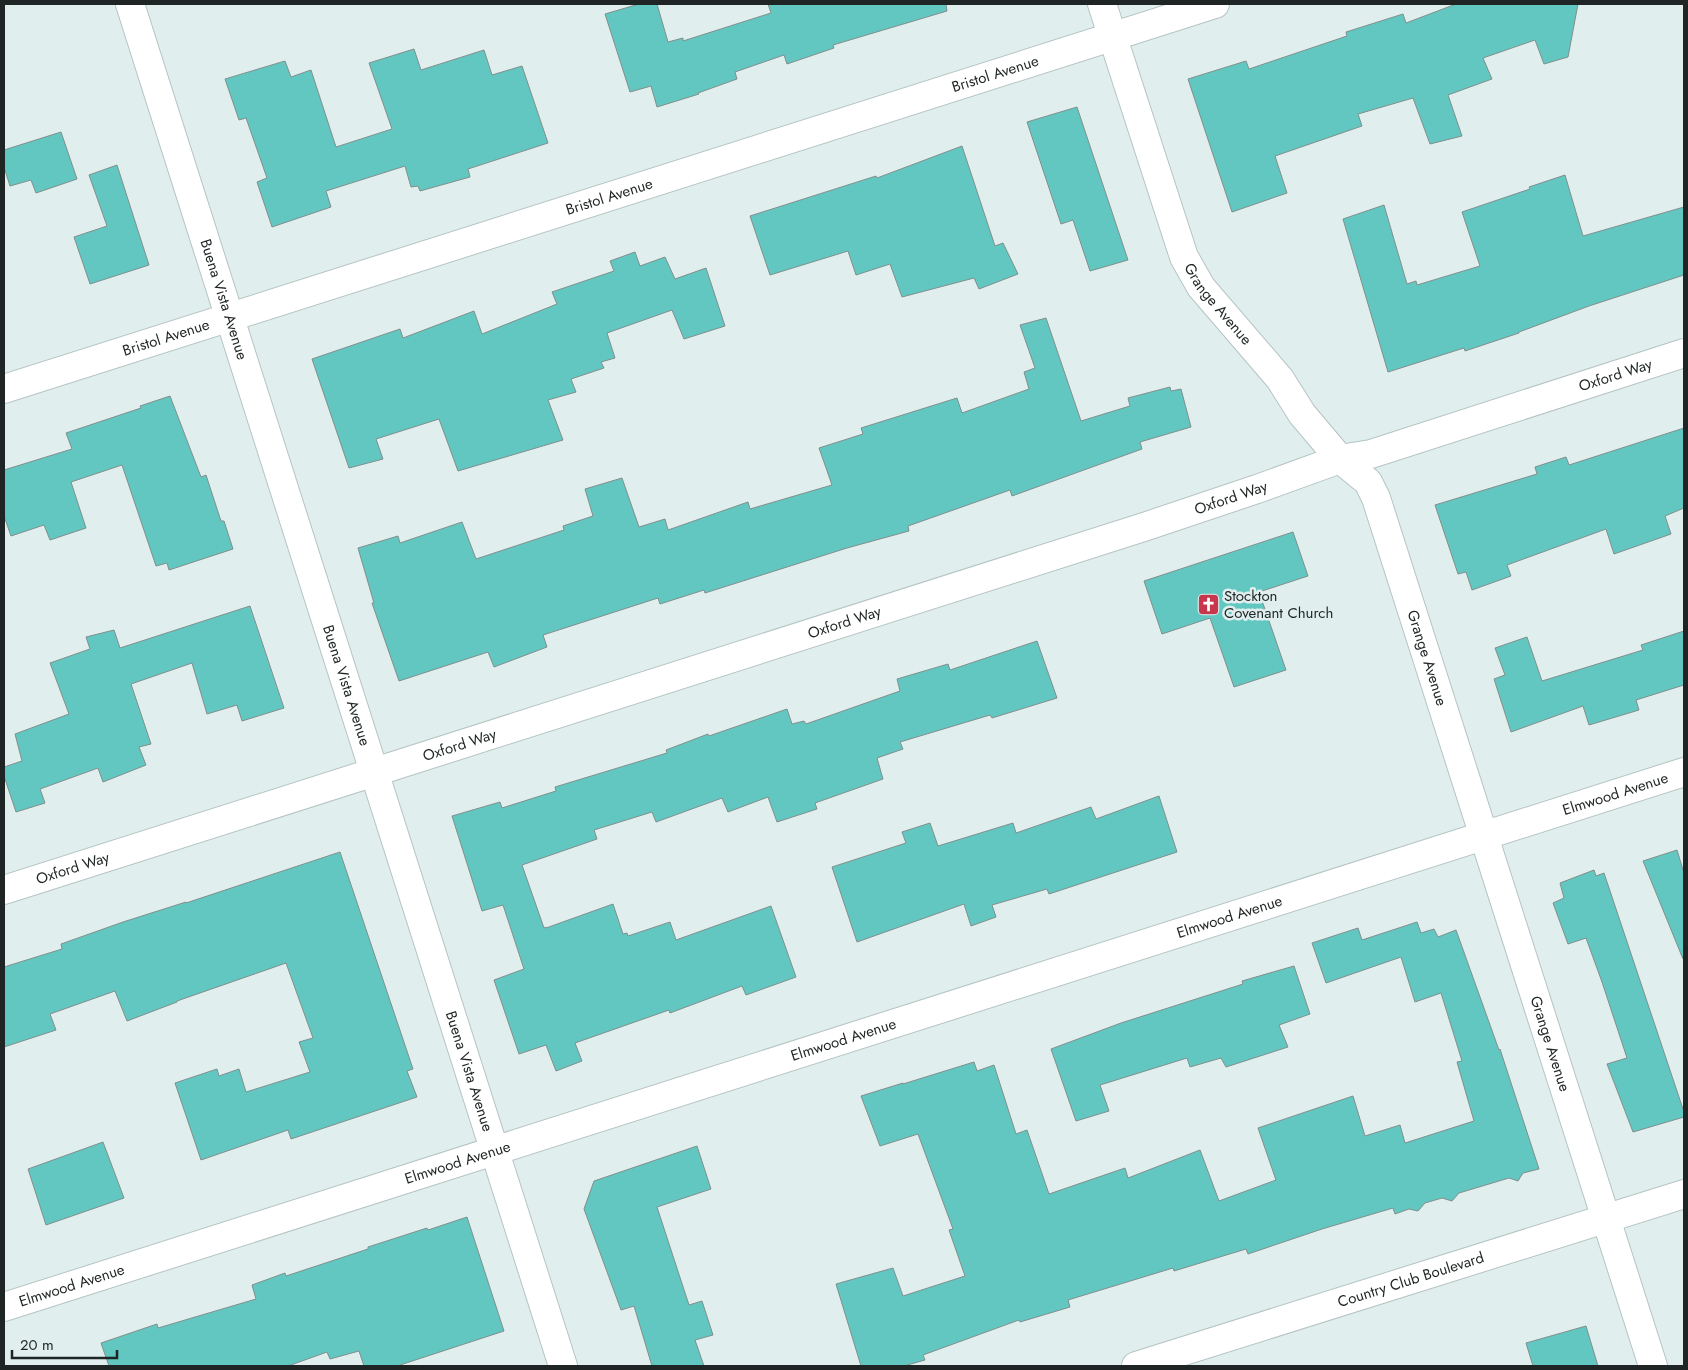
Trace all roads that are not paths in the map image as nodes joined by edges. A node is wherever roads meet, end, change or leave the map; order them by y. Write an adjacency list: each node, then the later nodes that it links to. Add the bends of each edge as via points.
1 (130, 4): 5 (street, Buena Vista Avenue)
2 (1102, 4): 4 (street, Grange Avenue)
3 (1215, 4): 4 (street, Bristol Avenue)
4 (1113, 37): 5 (street, Bristol Avenue); 8 (street, Grange Avenue, via 1184,257 1201,287 1280,379 1302,414)
5 (229, 317): 7 (street, Bristol Avenue); 9 (street, Buena Vista Avenue)
6 (1684, 353): 8 (street, Oxford Way, via 1371,454)
7 (4, 389)
8 (1340, 458): 9 (street, Oxford Way, via 1147,526); 11 (street, Grange Avenue, via 1368,482 1376,498)
9 (375, 772): 12 (street, Oxford Way); 13 (street, Buena Vista Avenue)
10 (1684, 772): 11 (street, Elmwood Avenue)
11 (1483, 837): 13 (street, Elmwood Avenue); 15 (street, Grange Avenue)
12 (4, 890)
13 (496, 1151): 16 (street, Elmwood Avenue); 17 (street, Buena Vista Avenue)
14 (1684, 1194): 15 (street, Country Club Boulevard)
15 (1606, 1218): 18 (street, Country Club Boulevard); 19 (street, Grange Avenue)
16 (4, 1307)
17 (563, 1366)
18 (1136, 1366)
19 (1653, 1366)

